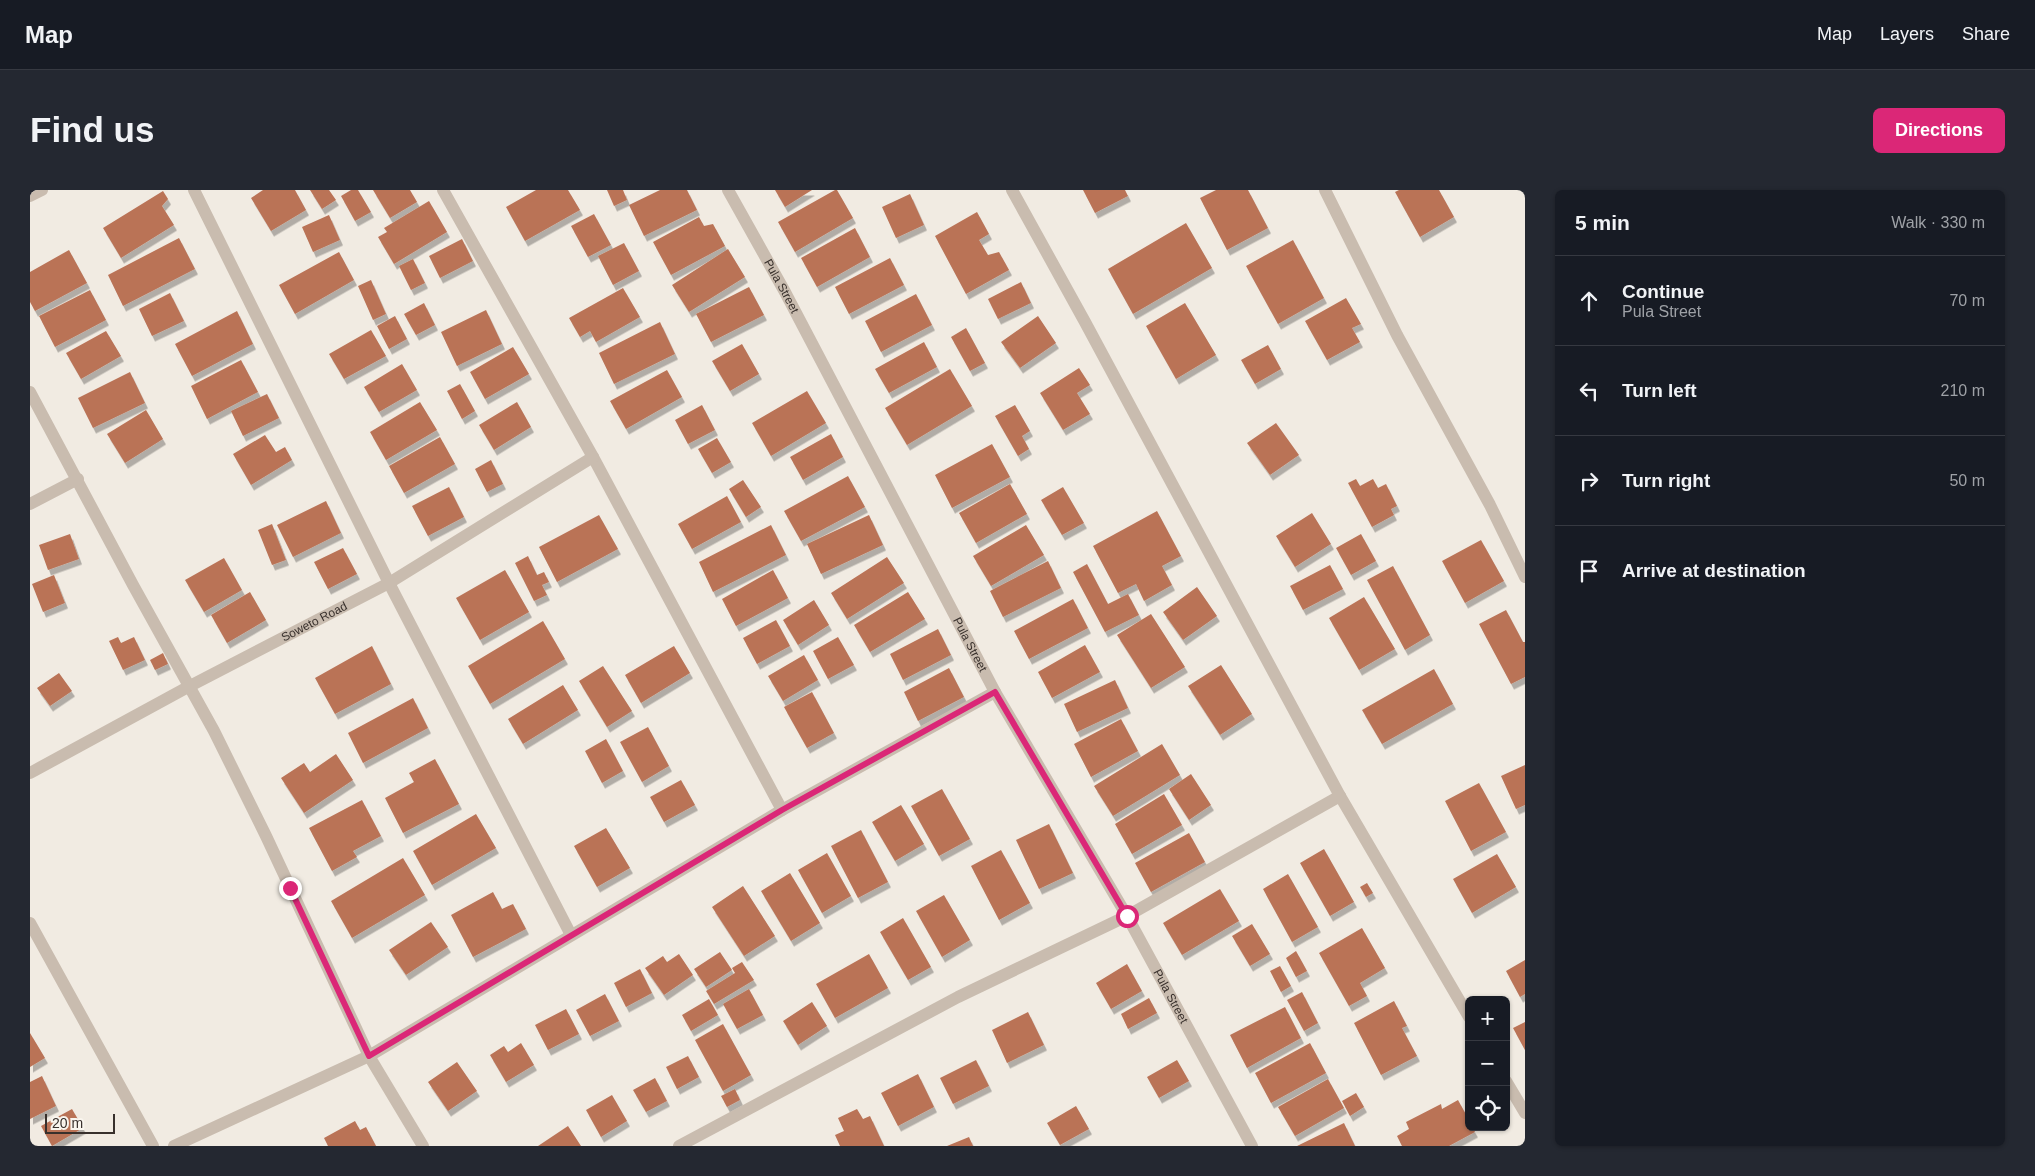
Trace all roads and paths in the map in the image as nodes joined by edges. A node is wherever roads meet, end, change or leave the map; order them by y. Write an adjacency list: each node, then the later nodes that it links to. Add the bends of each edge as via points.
1 (42, 190): 7 (street)
2 (194, 190): 13 (street)
3 (443, 190): 9 (street)
4 (728, 190): 15 (street, Pula Street)
5 (1012, 190): 17 (street)
6 (1325, 190): 12 (street, via 1397,335 1490,505)
7 (30, 196)
8 (30, 392): 10 (street)
9 (593, 457): 13 (street, Soweto Road); 18 (street)
10 (78, 480): 11 (street); 14 (street)
11 (30, 504)
12 (1525, 577)
13 (389, 583): 14 (street, Soweto Road); 21 (street)
14 (188, 687): 16 (street, Soweto Road); 23 (street, via 241,783)
15 (995, 692): 18 (street); 19 (street, Pula Street)
16 (30, 774)
17 (1340, 796): 19 (street); 22 (street)
18 (782, 810): 21 (street)
19 (1127, 916): 29 (street, via 958,997); 30 (street, Pula Street)
20 (30, 923): 26 (street)
21 (571, 935): 23 (street)
22 (1465, 1010)
23 (369, 1056): 27 (street); 28 (street)
24 (1509, 1086): 25 (street)
25 (1525, 1113)
26 (153, 1146)
27 (174, 1146)
28 (423, 1146)
29 (679, 1146)
30 (1252, 1146)

